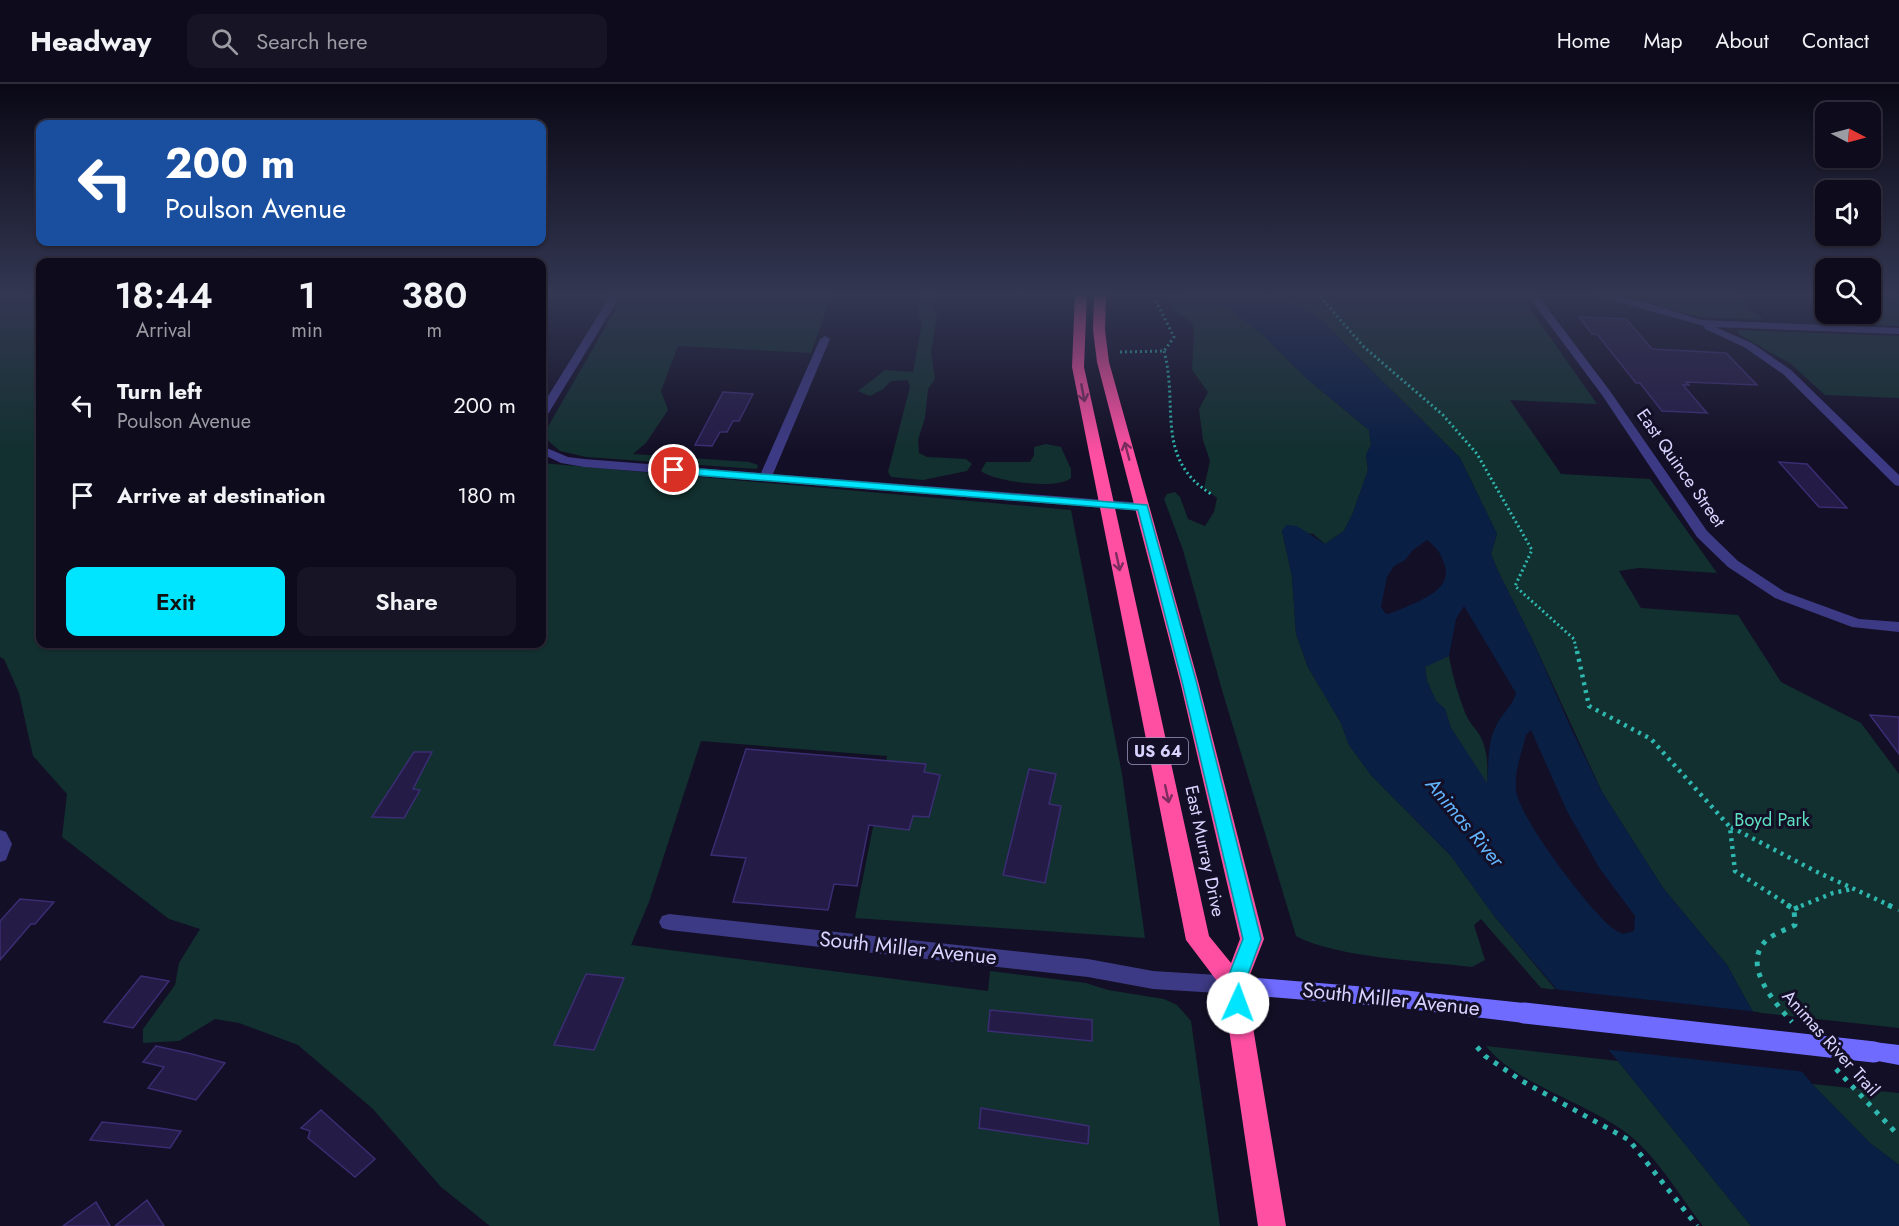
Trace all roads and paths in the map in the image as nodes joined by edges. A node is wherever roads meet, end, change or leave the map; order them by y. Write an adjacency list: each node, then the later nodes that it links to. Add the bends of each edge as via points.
1 (584, 346): 11 (street)
2 (822, 346): 15 (street)
3 (1079, 346): 18 (highway, US 64, one-way to 18, via 1078,367)
4 (1101, 346): 19 (highway, US 64, one-way to 4)
5 (1167, 346): 9 (path)
6 (1363, 346): 21 (path, via 1443,415 1477,454 1532,550 1515,586 1574,639 1590,706 1651,739)
7 (1571, 346): 20 (street, East Quince Street, via 1702,534 1733,564 1780,594 1857,624)
8 (1750, 346): 13 (street, via 1787,372)
9 (1164, 351): 10 (path); 17 (path, via 1170,365 1177,457 1191,481)
10 (1120, 352)
11 (546, 408)
12 (546, 452): 15 (street, via 584,463)
13 (1885, 468): 14 (street); 16 (street)
14 (1899, 469)
15 (765, 478): 18 (street)
16 (1899, 482)
17 (1212, 494)
18 (1106, 504): 19 (street); 26 (highway, East Murray Drive / US 64, one-way to 26, via 1198,940)
19 (1143, 507): 26 (highway, East Murray Drive / US 64, via 1252,939)
20 (1899, 627)
21 (1730, 826): 22 (path); 23 (path, via 1735,871)
22 (1853, 889): 23 (path); 24 (path)
23 (1794, 909): 27 (path, Animas River Trail, via 1795,925 1763,944 1757,958 1758,970 1774,1003)
24 (1899, 910)
25 (669, 922): 26 (street, South Miller Avenue, via 1088,968 1153,980)
26 (1234, 985): 29 (main road, South Miller Avenue, bridge, via 1392,998); 32 (highway, East Murray Drive / US 64)
27 (1798, 1029)
28 (1477, 1047): 33 (path, via 1489,1060 1515,1076 1629,1140)
29 (1899, 1055)
30 (1830, 1062): 31 (path, Animas River Trail)
31 (1899, 1136)
32 (1272, 1226)
33 (1697, 1226)

